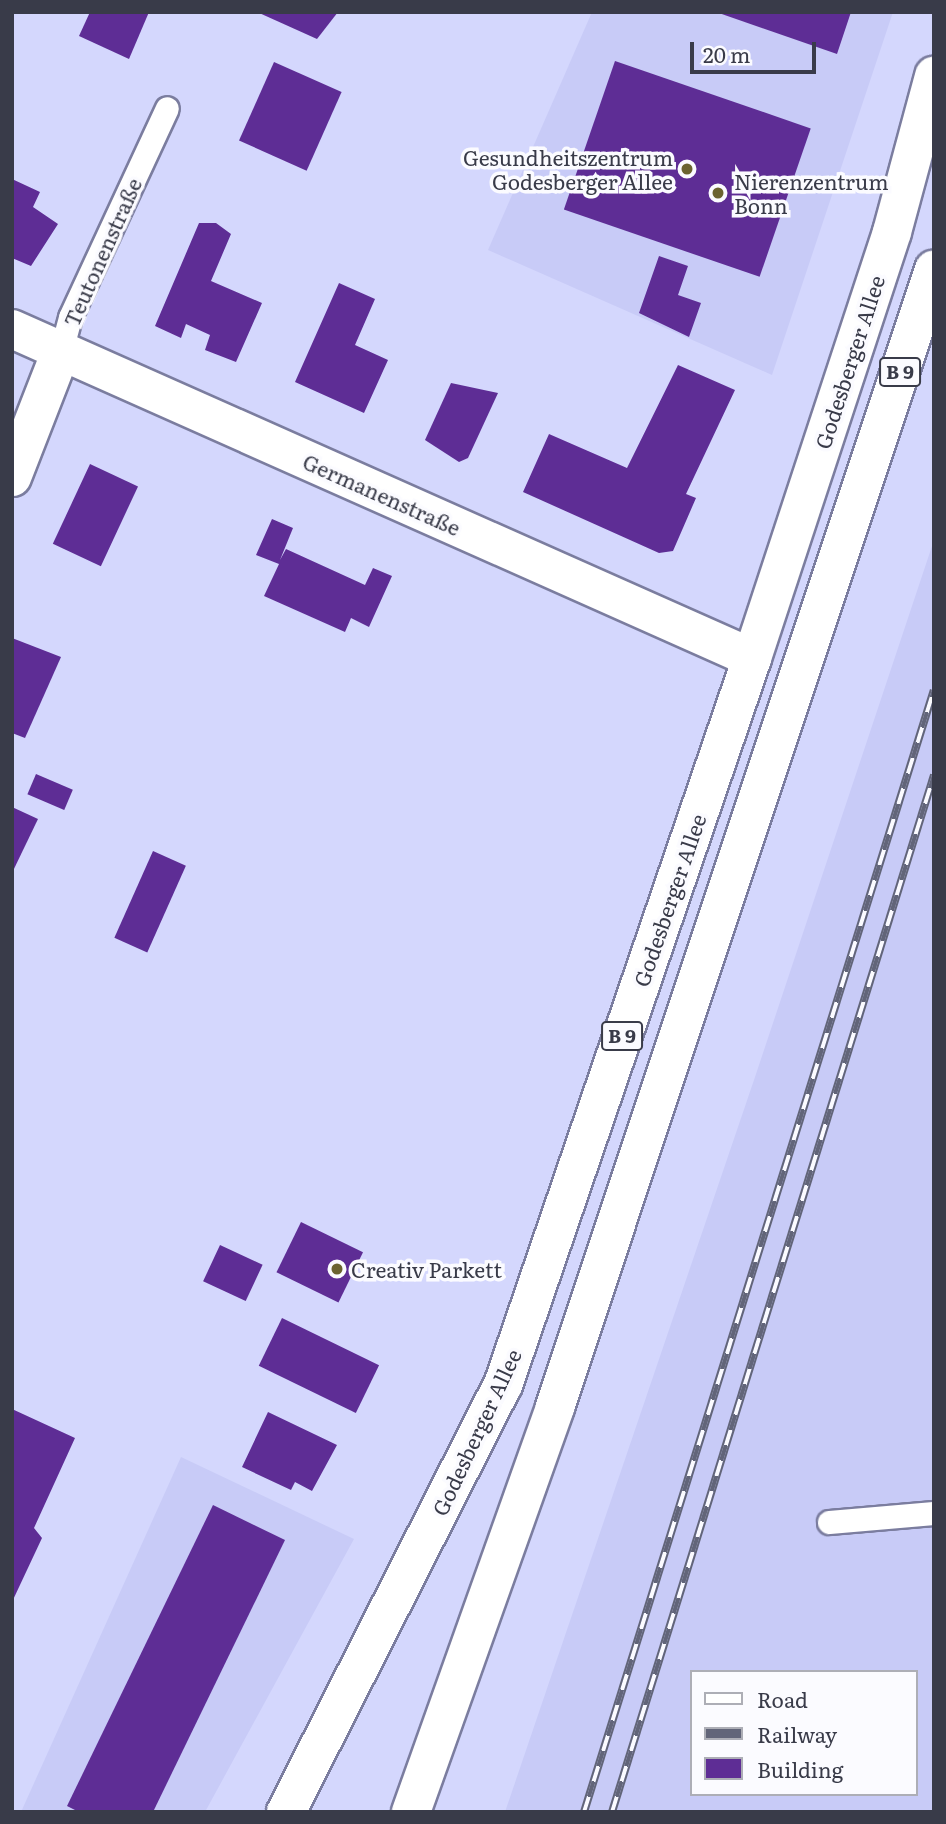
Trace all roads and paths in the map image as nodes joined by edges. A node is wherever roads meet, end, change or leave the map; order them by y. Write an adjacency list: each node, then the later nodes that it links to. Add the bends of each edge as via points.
1 (934, 76): 7 (main road, Godesberger Allee / B 9, via 892,232)
2 (167, 108): 5 (lane, Teutonenstraße, via 70,317)
3 (934, 270): 11 (main road, B 9, via 555,1407)
4 (12, 329): 5 (main road, Germanenstraße)
5 (61, 351): 6 (main road, Teutonenstraße); 7 (main road, Germanenstraße)
6 (12, 477)
7 (752, 659): 10 (main road, Godesberger Allee / B 9, via 503,1385)
8 (934, 1513): 9 (lane)
9 (829, 1522)
10 (286, 1812)
11 (411, 1812)

